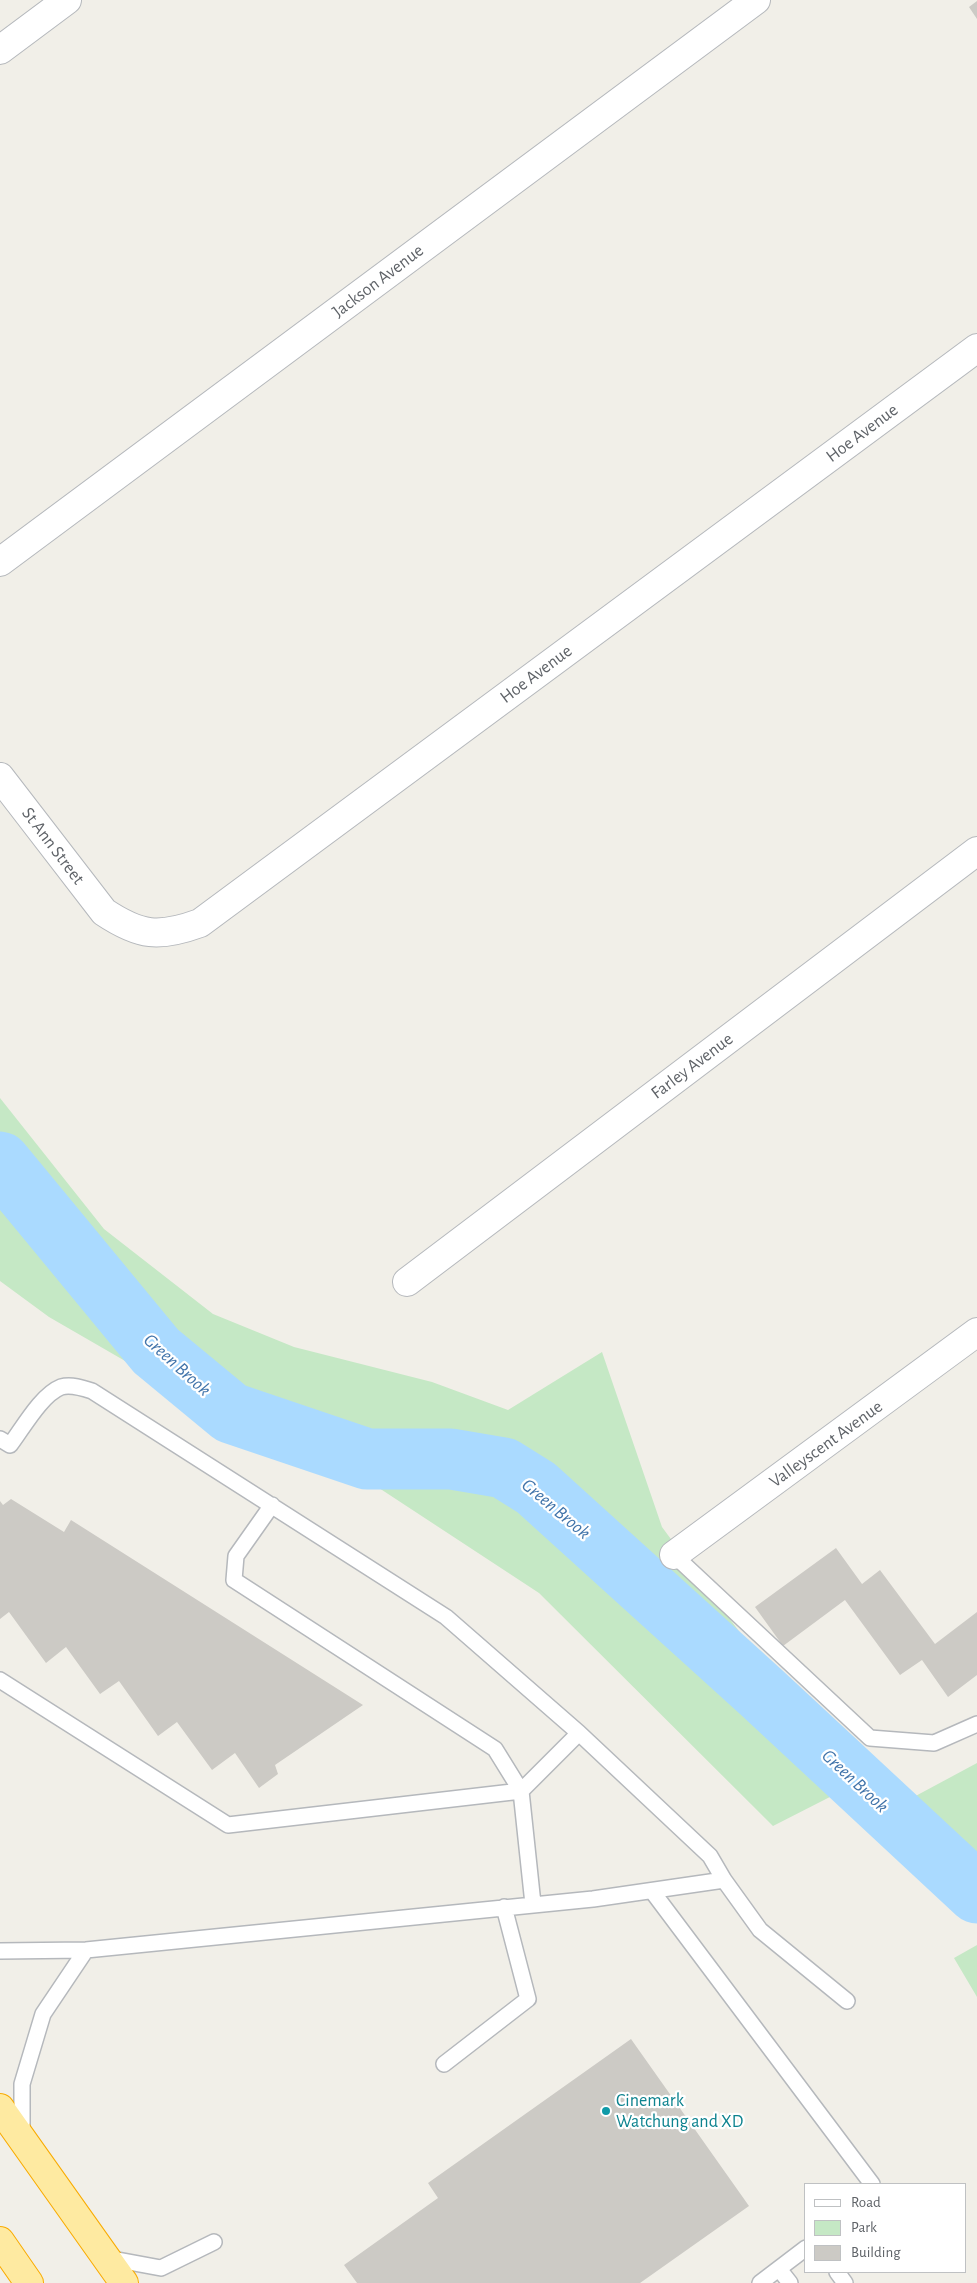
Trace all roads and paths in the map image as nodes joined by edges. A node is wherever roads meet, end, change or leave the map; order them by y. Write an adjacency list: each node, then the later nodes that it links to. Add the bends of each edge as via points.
1 (67, 0): 3 (street)
2 (756, 0): 5 (street, Jackson Avenue)
3 (0, 50)
4 (977, 348): 8 (street, Hoe Avenue, via 200,923 176,932 150,933 125,926 104,912)
5 (0, 562)
6 (0, 777): 8 (street, St Ann Street)
7 (977, 851): 9 (street, Farley Avenue)
8 (87, 891)
9 (407, 1282)
10 (977, 1332): 13 (street, Valleyscent Avenue)
11 (0, 1439): 12 (lane, via 10,1445 47,1396 63,1387 76,1386 92,1391)
12 (272, 1505): 16 (lane, via 446,1617); 17 (lane, via 236,1556 234,1580 495,1749)
13 (674, 1555): 15 (lane, via 870,1738 934,1743)
14 (0, 1680): 17 (lane, via 228,1825)
15 (977, 1724)
16 (579, 1733): 17 (lane); 18 (lane, via 710,1856)
17 (521, 1791): 20 (lane)
18 (724, 1880): 19 (lane); 24 (lane, via 760,1930)
19 (652, 1891): 20 (lane); 28 (lane)
20 (533, 1904): 21 (lane)
21 (504, 1907): 23 (lane); 25 (lane, via 528,2000)
22 (0, 1950): 23 (lane)
23 (86, 1950): 27 (lane, via 43,2014 22,2084)
24 (847, 2001)
25 (444, 2064)
26 (0, 2108): 27 (highway)
27 (22, 2141): 32 (highway)
28 (871, 2183)
29 (0, 2241): 35 (highway)
30 (214, 2242): 32 (lane, via 161,2268)
31 (804, 2250): 33 (lane)
32 (107, 2258): 36 (highway)
33 (779, 2269): 37 (lane); 38 (lane)
34 (838, 2273): 39 (lane)
35 (29, 2283)
36 (124, 2283)
37 (760, 2283)
38 (790, 2283)
39 (846, 2283)

